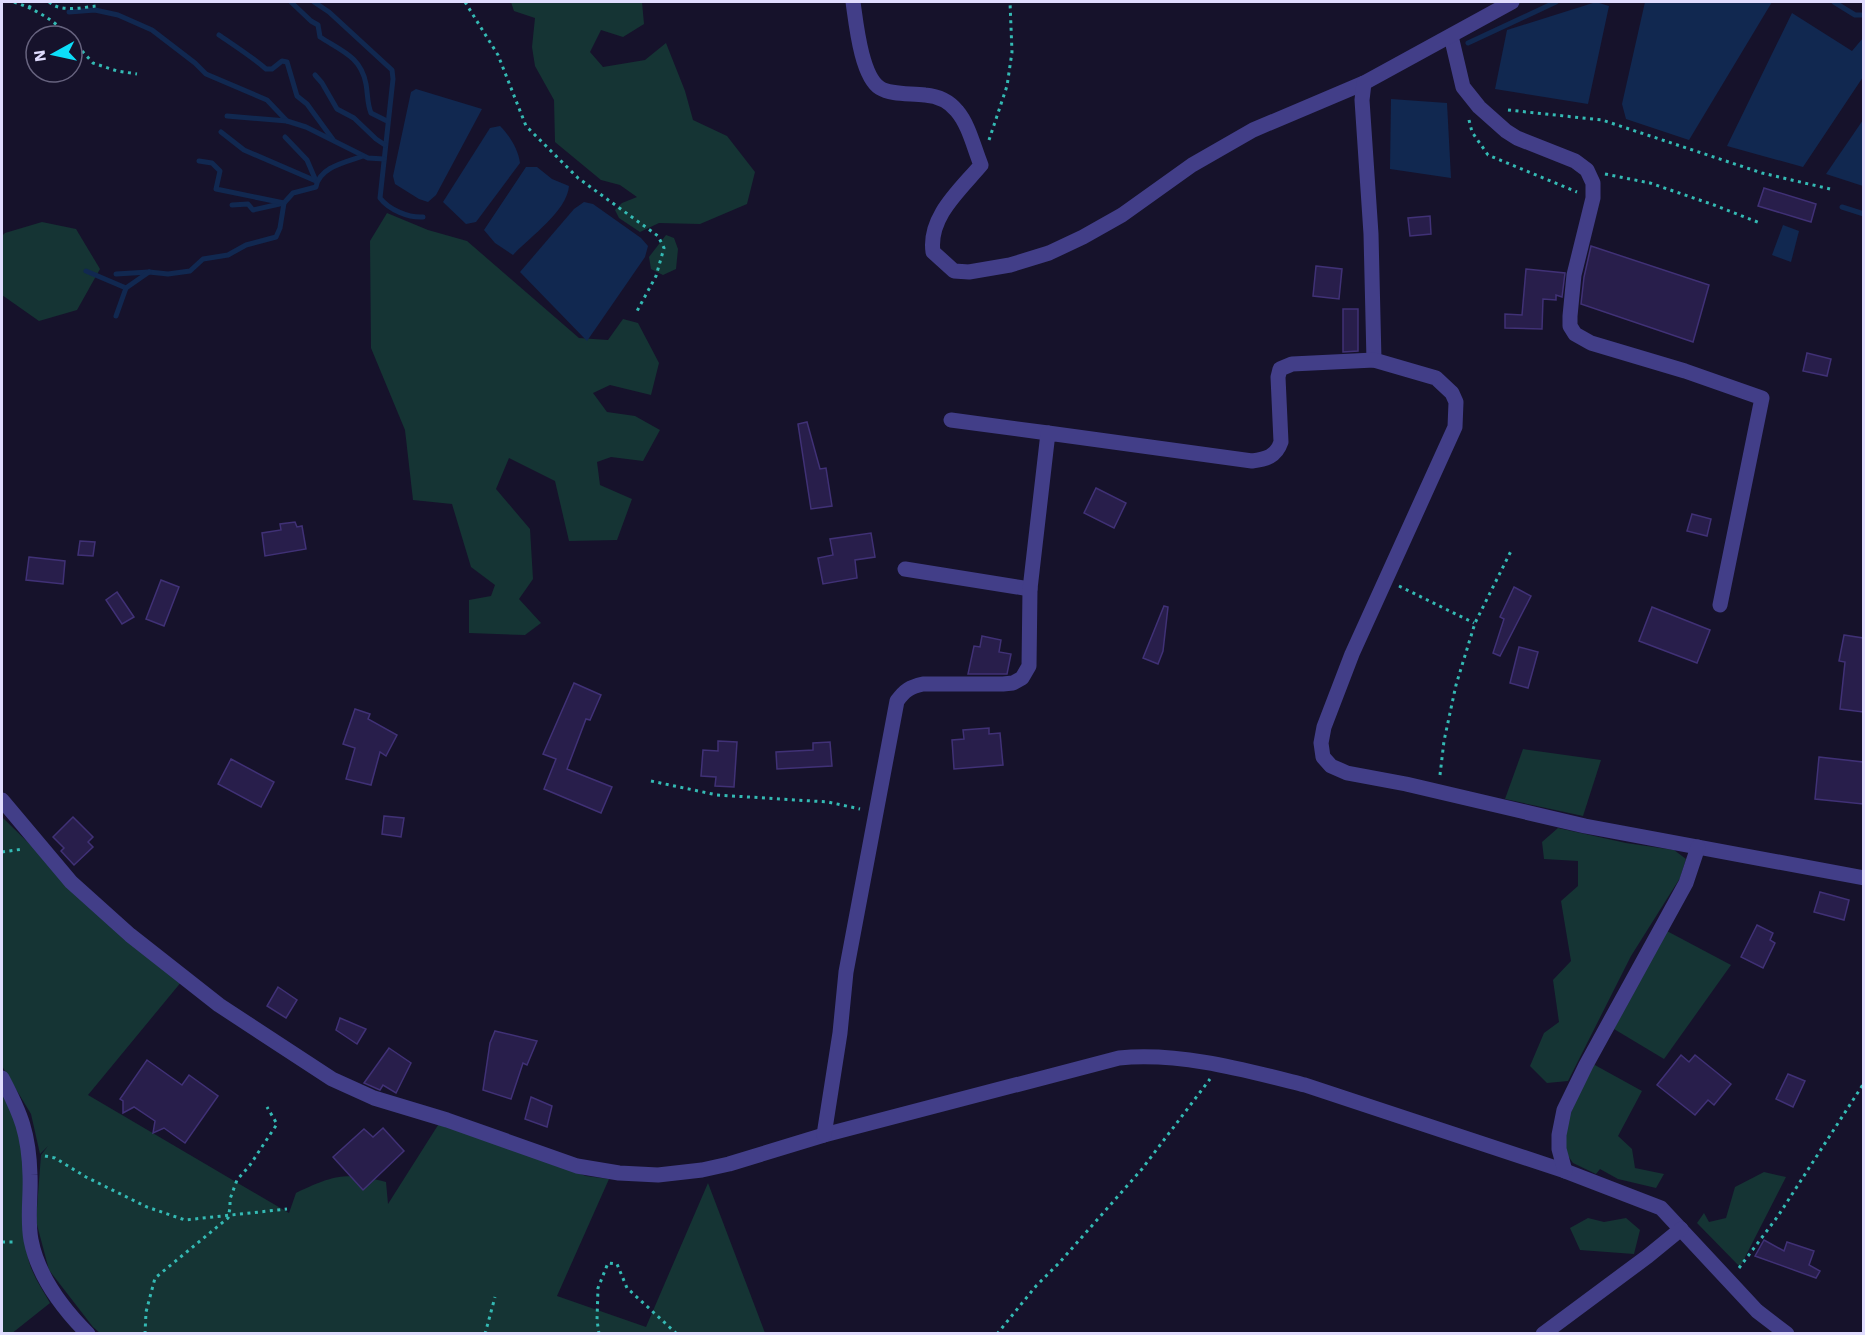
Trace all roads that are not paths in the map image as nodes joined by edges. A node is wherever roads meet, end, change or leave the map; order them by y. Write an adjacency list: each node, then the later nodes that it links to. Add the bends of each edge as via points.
1 (853, 2): 4 (street, via 872,80 889,91 934,96 948,102 964,122 981,165 952,199 935,225 931,240 933,252 954,271 1011,265 1083,237 1253,130)
2 (1512, 2): 3 (street)
3 (1451, 36): 4 (street); 10 (street, via 1464,87 1479,107 1517,138 1575,161 1587,170 1593,183 1570,316 1575,334 1591,343 1762,398)
4 (1364, 82): 5 (street)
5 (1374, 360): 7 (street, via 1292,364 1280,369 1281,442 1278,451 1264,460); 12 (street, via 1436,378 1452,393 1457,412 1455,427 1352,654 1324,727 1323,757 1331,766 1347,773)
6 (951, 420): 7 (street)
7 (1048, 433): 9 (street)
8 (905, 569): 9 (street)
9 (1030, 589): 15 (street, via 1029,666 1022,678 1003,684 912,686 897,701 846,972)
10 (1720, 605)
11 (2, 800): 15 (street, via 71,882 130,935 244,1023 357,1091 577,1166 619,1173 658,1175 702,1170)
12 (1698, 848): 13 (street); 16 (street, via 1686,884 1564,1110 1559,1149)
13 (1862, 873)
14 (2, 1078): 18 (street, via 20,1112 29,1153 31,1239 39,1266 55,1294)
15 (824, 1136): 16 (street, via 1119,1058 1145,1056 1220,1066 1305,1085)
16 (1564, 1171): 17 (street, via 1661,1208)
17 (1681, 1229): 19 (street); 20 (street, via 1756,1311)
18 (88, 1334)
19 (1543, 1334)
20 (1787, 1334)

